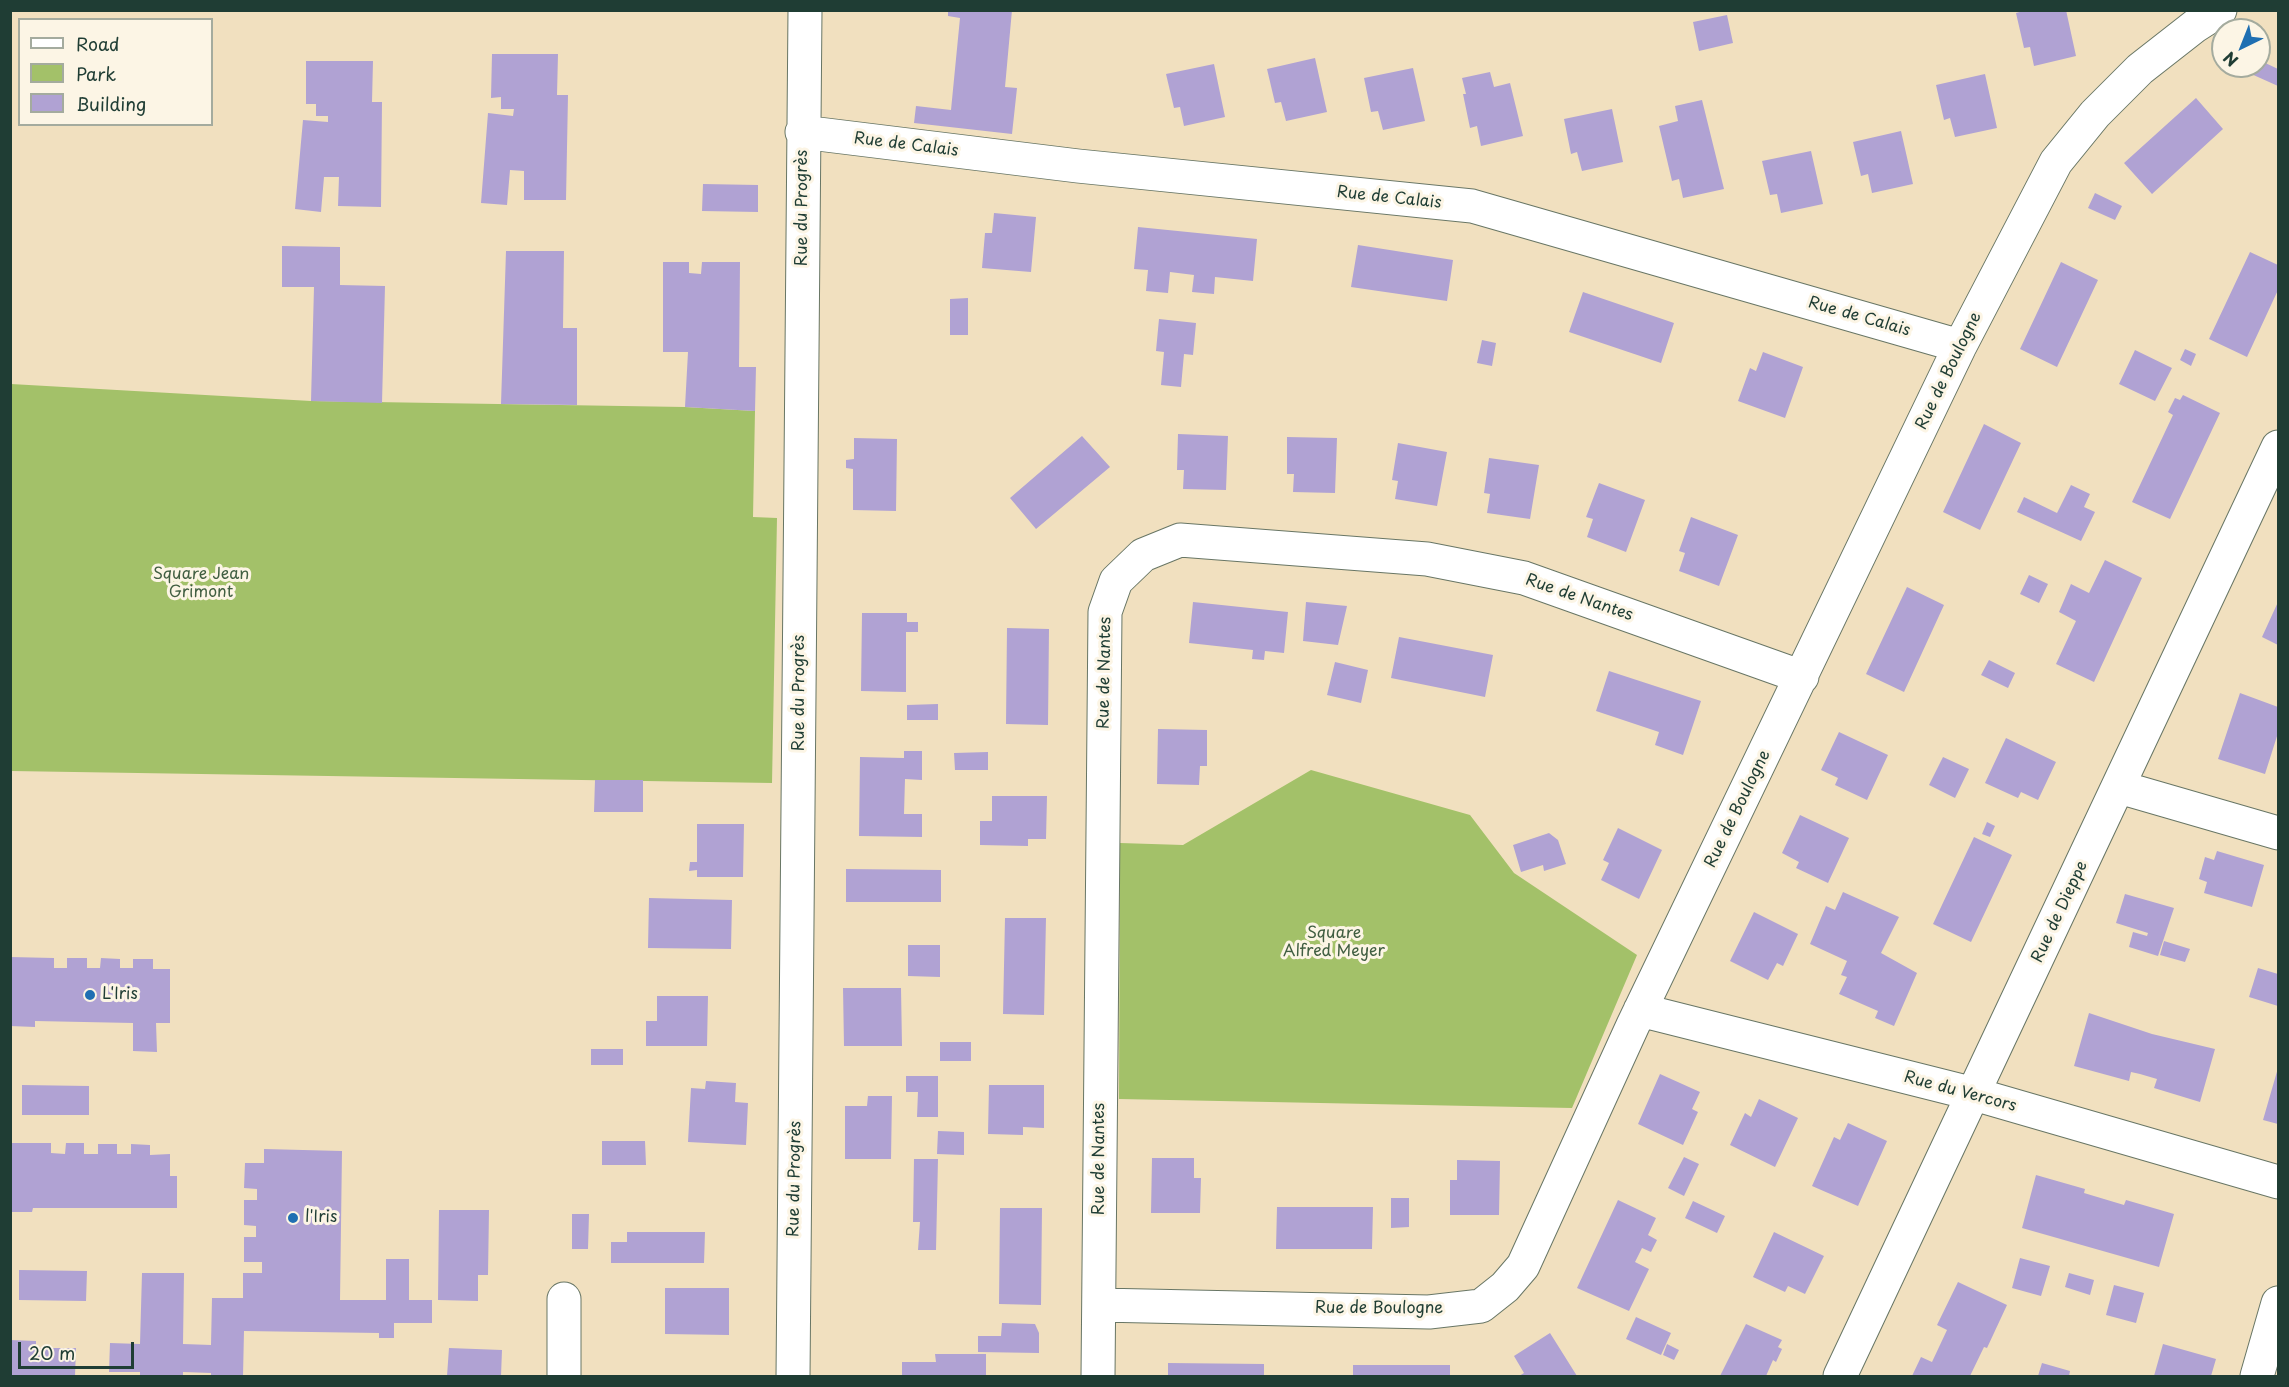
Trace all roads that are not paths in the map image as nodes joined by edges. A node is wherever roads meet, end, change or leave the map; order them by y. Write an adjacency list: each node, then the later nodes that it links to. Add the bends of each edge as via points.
1 (805, 10): 3 (street, Rue du Progrès)
2 (2220, 10): 4 (street, Rue de Boulogne, via 2140,69 2095,114 2056,162)
3 (802, 132): 4 (street, Rue de Calais, via 1078,166 1472,206); 16 (street, Rue du Progrès, via 804,364)
4 (1959, 346): 6 (street, Rue de Boulogne)
5 (2278, 447): 7 (street, Rue de Dieppe)
6 (1802, 677): 9 (street, Rue de Boulogne); 14 (street, Rue de Nantes, via 1524,578 1438,561 1180,540 1143,555 1116,581 1105,612)
7 (2119, 787): 8 (street); 10 (street, Rue de Dieppe)
8 (2278, 833)
9 (1640, 1010): 10 (street, Rue du Vercors); 14 (street, Rue de Boulogne, via 1523,1266 1481,1306 1428,1312)
10 (1974, 1094): 11 (street, Rue du Vercors); 18 (street, Rue de Dieppe)
11 (2278, 1182)
12 (564, 1299): 15 (street)
13 (2278, 1303): 19 (street)
14 (1099, 1305): 17 (street, Rue de Nantes)
15 (564, 1377)
16 (793, 1377)
17 (1098, 1377)
18 (1840, 1377)
19 (2257, 1377)

